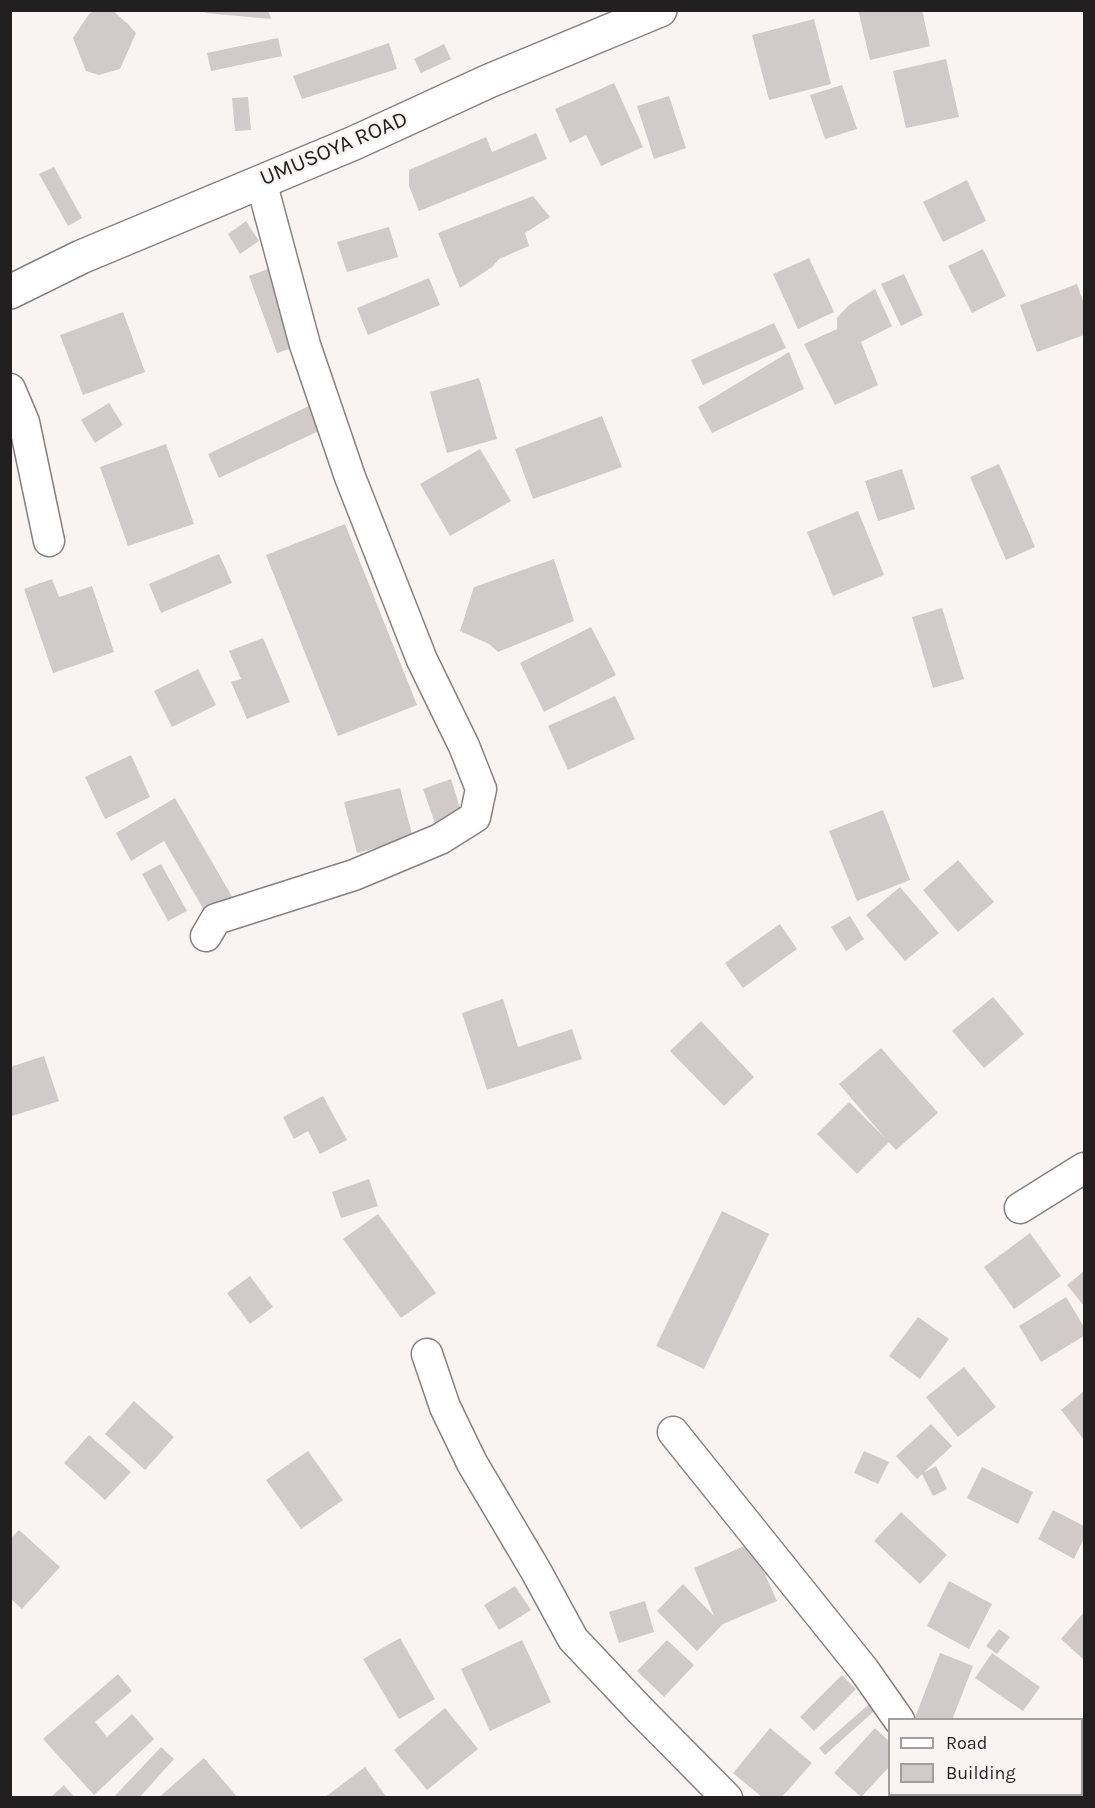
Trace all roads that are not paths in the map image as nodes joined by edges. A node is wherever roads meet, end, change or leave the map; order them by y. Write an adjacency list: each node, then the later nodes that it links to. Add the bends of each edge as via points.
1 (660, 10): 2 (main road, UMUSOYA ROAD)
2 (261, 181): 3 (main road, UMUSOYA ROAD, via 81,257); 6 (street, via 305,345 350,477 422,660 481,789 475,817 440,839 354,875 216,920)
3 (10, 292)
4 (10, 389): 5 (street, via 24,422)
5 (49, 541)
6 (206, 936)
7 (1084, 1168): 8 (street)
8 (1020, 1208)
9 (427, 1354): 12 (street, via 445,1407 472,1463 573,1639)
10 (673, 1432): 11 (street)
11 (898, 1718)
12 (727, 1797)

